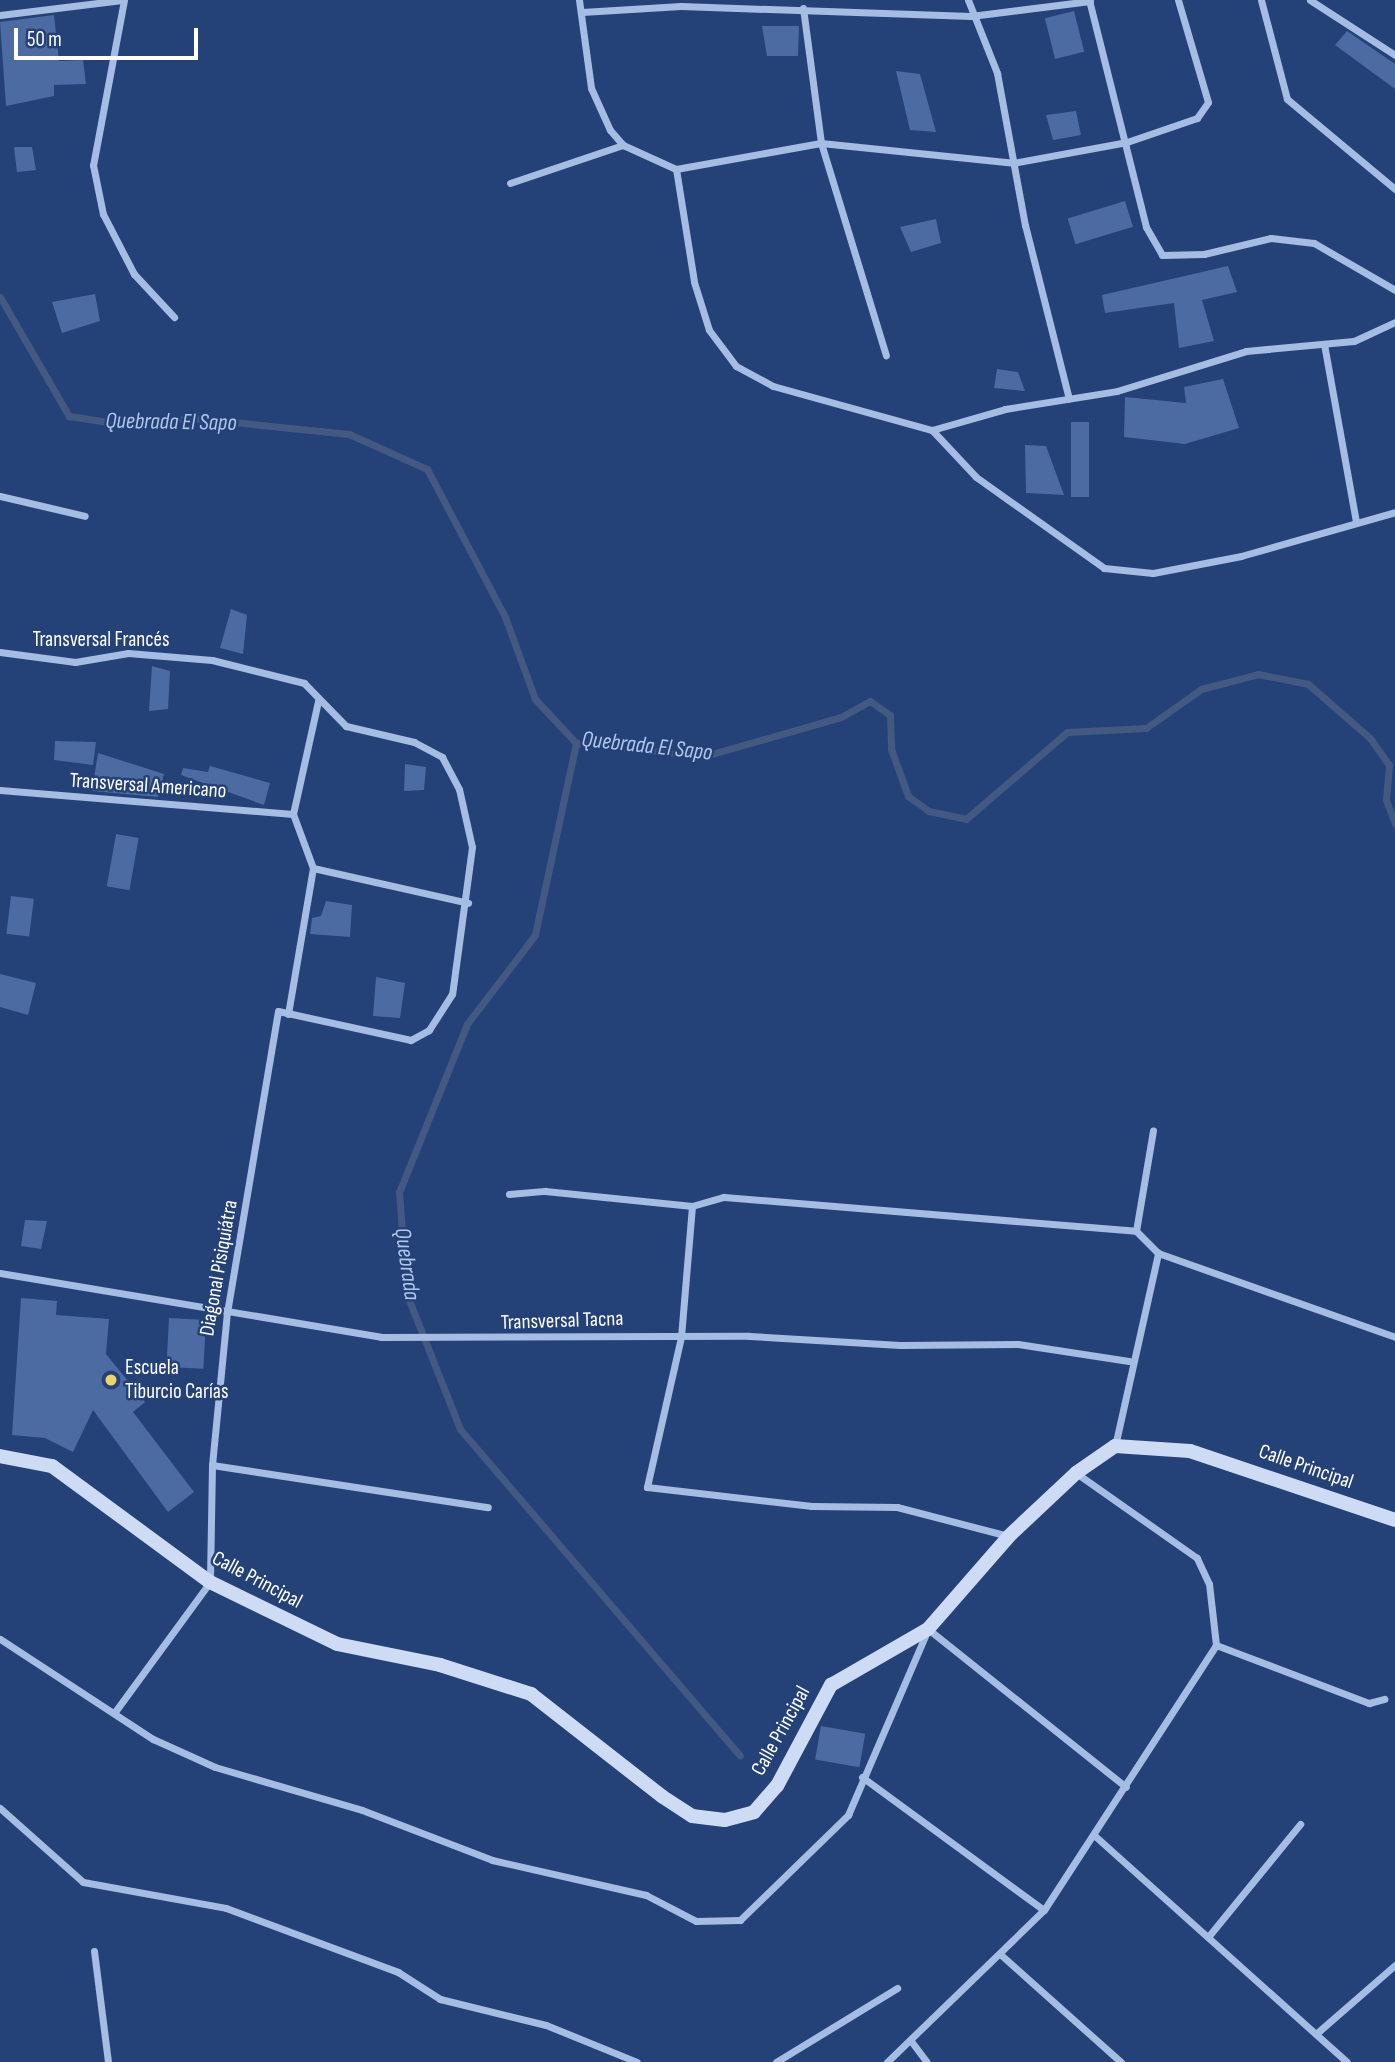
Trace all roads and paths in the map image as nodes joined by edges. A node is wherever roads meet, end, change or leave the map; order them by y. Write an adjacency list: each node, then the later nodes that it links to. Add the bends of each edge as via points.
1 (123, 0): 10 (street); 21 (street, via 93,165 103,214 134,274)
2 (579, 0): 9 (street)
3 (968, 0): 11 (street)
4 (1090, 0): 11 (street); 13 (street)
5 (1178, 0): 13 (street, via 1208,102 1197,118)
6 (1261, 0): 19 (street, via 1287,99)
7 (1310, 0): 12 (street)
8 (803, 8): 9 (street); 11 (street); 14 (street)
9 (582, 12): 15 (street, via 591,88)
10 (0, 15)
11 (971, 16): 16 (street, via 997,73)
12 (1395, 55)
13 (1127, 142): 16 (street); 20 (street, via 1146,227 1162,255 1204,254 1270,237 1314,243)
14 (821, 143): 16 (street); 17 (street); 24 (street)
15 (623, 145): 17 (street); 18 (street)
16 (1013, 163): 25 (street)
17 (676, 169): 26 (street, via 698,294 709,330 736,366 773,386)
18 (510, 183)
19 (1395, 189)
20 (1395, 290)
21 (174, 317)
22 (1395, 323): 23 (street, via 1354,341)
23 (1324, 344): 25 (street, via 1246,351 1117,391); 30 (street)
24 (886, 355)
25 (1069, 399): 26 (street)
26 (932, 430): 30 (street, via 976,477 1104,568 1153,573 1241,556)
27 (0, 496): 29 (street)
28 (1395, 512): 30 (street)
29 (85, 516)
30 (1356, 521)
31 (0, 652): 32 (street, Transversal Francés, via 75,662 128,653 212,660 303,683)
32 (318, 701): 34 (street); 36 (street, Transversal Francés, via 346,726 414,742 442,757 459,789 472,847)
33 (0, 790): 34 (street, Transversal Americano)
34 (293, 814): 35 (street)
35 (313, 869): 36 (street); 37 (street)
36 (468, 902): 37 (street, Transversal Francés, via 452,994 429,1030 411,1040)
37 (288, 1014): 44 (street, Diagonal Pisiquiátra, via 278,1011)
38 (1153, 1130): 41 (street)
39 (509, 1194): 40 (street, via 545,1191)
40 (692, 1206): 41 (street, via 724,1197); 45 (street)
41 (1136, 1231): 42 (street)
42 (1158, 1253): 46 (street); 47 (street)
43 (0, 1273): 44 (street, Transversal Tacna)
44 (227, 1312): 45 (street, Transversal Tacna, via 381,1337 500,1342); 50 (street, Diagonal Pisiquiátra)
45 (681, 1337): 47 (street, Transversal Tacna, via 1018,1344); 54 (street, via 647,1487 812,1506 897,1507)
46 (1395, 1337)
47 (1129, 1361): 48 (street)
48 (1115, 1446): 51 (street, Calle Principal); 53 (street, Calle Principal, via 1190,1451)
49 (0, 1456): 55 (street, Calle Principal, via 52,1466)
50 (212, 1465): 52 (street); 55 (street, Diagonal Pisiquiátra)
51 (1076, 1473): 54 (street, Calle Principal); 58 (street, via 1197,1558 1209,1584)
52 (488, 1507)
53 (1395, 1520)
54 (1009, 1536): 56 (street, Calle Principal)
55 (210, 1582): 56 (street, Calle Principal, via 337,1644 440,1665 531,1694 692,1816 725,1820 754,1812 777,1786 831,1685); 60 (street)
56 (928, 1629): 61 (street); 62 (street)
57 (0, 1639): 60 (street)
58 (1216, 1645): 59 (street, via 1369,1703); 62 (street)
59 (1384, 1699)
60 (115, 1712): 61 (street, via 153,1740 215,1767 362,1810 492,1860 646,1895 696,1921 740,1920 782,1885 848,1815)
61 (862, 1777): 66 (street)
62 (1126, 1787): 65 (street)
63 (0, 1808): 75 (street, via 83,1882 226,1908 398,1972 440,1999 546,2025)
64 (1300, 1824): 67 (street)
65 (1095, 1836): 66 (street); 67 (street)
66 (1044, 1910): 69 (street)
67 (1208, 1937): 72 (street)
68 (94, 1951): 74 (street)
69 (1000, 1954): 73 (street); 79 (street)
70 (1395, 1965): 72 (street)
71 (897, 1988): 76 (street)
72 (1317, 2033): 80 (street)
73 (911, 2041): 77 (street); 78 (street)
74 (108, 2062)
75 (637, 2062)
76 (776, 2062)
77 (887, 2062)
78 (927, 2062)
79 (1121, 2062)
80 (1347, 2062)

